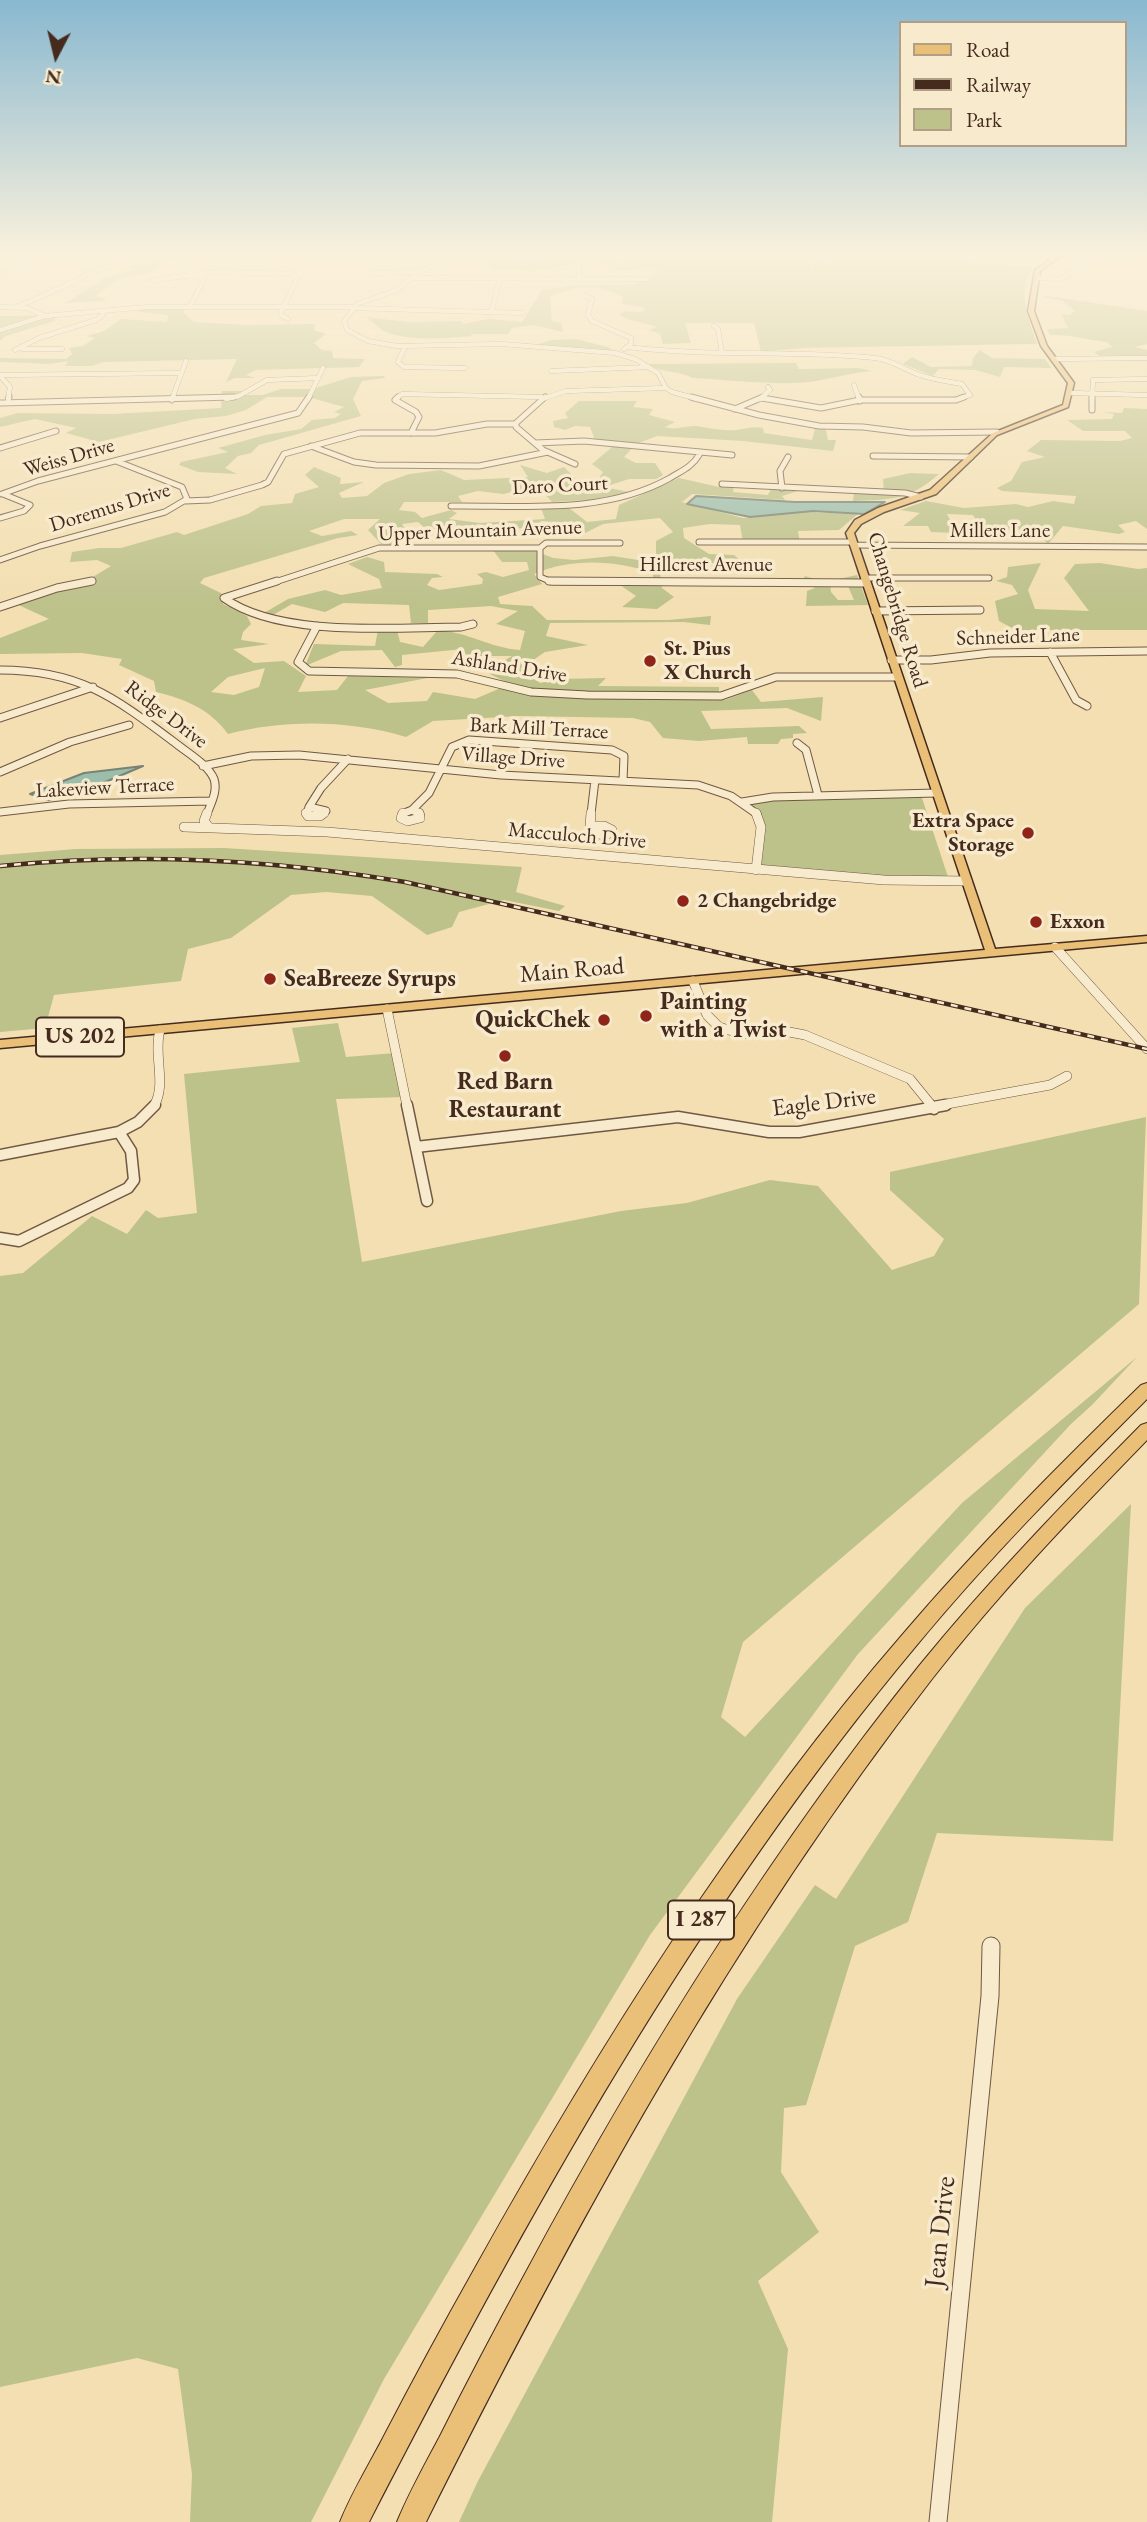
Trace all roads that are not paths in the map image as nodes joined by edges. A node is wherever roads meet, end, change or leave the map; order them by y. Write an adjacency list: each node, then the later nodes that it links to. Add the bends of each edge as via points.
1 (182, 370): 9 (street)
2 (322, 370): 11 (street, Weiss Drive)
3 (583, 370): 7 (street)
4 (653, 370): 15 (street)
5 (907, 370): 22 (street, via 960,383 970,395 950,401)
6 (1062, 370): 16 (main road, via 1069,379)
7 (551, 371)
8 (1137, 372): 12 (street)
9 (181, 373): 10 (street); 21 (street)
10 (0, 375): 23 (street, via 10,387)
11 (318, 378): 21 (street, via 267,380 231,398); 40 (street, Weiss Drive, via 300,412)
12 (1144, 379): 17 (street, via 1096,379 1091,382)
13 (854, 385): 22 (street)
14 (768, 387): 20 (street)
15 (666, 388): 19 (street, via 566,391); 25 (street)
16 (1070, 393): 17 (street); 29 (main road, Changebridge Road, via 1062,409)
17 (1092, 395): 18 (street); 26 (street)
18 (1147, 395)
19 (541, 397): 27 (street); 30 (street, via 402,394 395,400 419,417)
20 (762, 398): 22 (street, via 818,408); 25 (street)
21 (172, 400): 23 (street)
22 (860, 401)
23 (8, 402): 24 (street)
24 (0, 403)
25 (735, 409): 29 (street, via 819,426 901,433)
26 (1092, 410)
27 (516, 424): 30 (street); 31 (street)
28 (56, 431): 33 (street)
29 (997, 432): 39 (main road, Changebridge Road)
30 (411, 433): 32 (street, via 357,434)
31 (535, 443): 34 (street); 35 (street, via 595,442)
32 (311, 446): 34 (street, via 376,465 479,466); 46 (street, via 282,456 264,484 210,500)
33 (0, 448)
34 (548, 452): 41 (street)
35 (699, 455): 36 (street); 47 (street, Daro Court, via 694,464 657,485 604,503)
36 (732, 455)
37 (873, 456): 39 (street)
38 (788, 457): 43 (street, via 780,471)
39 (971, 457): 45 (main road, Changebridge Road, via 938,488)
40 (116, 461): 44 (street, Weiss Drive); 46 (street, Doremus Drive, via 182,487)
41 (575, 464)
42 (722, 484): 43 (street)
43 (782, 488): 45 (street)
44 (1, 494): 48 (street, via 30,505)
45 (921, 497): 51 (main road, Changebridge Road, via 858,522 852,530)
46 (185, 501): 54 (street, Doremus Drive, via 164,512)
47 (451, 506)
48 (0, 518)
49 (699, 542): 51 (street, Millers Lane)
50 (620, 543): 53 (street, Upper Mountain Avenue, via 546,542)
51 (853, 544): 52 (street, Millers Lane); 56 (main road, Changebridge Road)
52 (1147, 547)
53 (540, 548): 56 (street, Hillcrest Avenue, via 540,577 546,581); 62 (street, Upper Mountain Avenue, via 379,548 224,598 261,616)
54 (0, 560)
55 (989, 578): 56 (street, Hillcrest Avenue)
56 (865, 580): 60 (main road, Changebridge Road)
57 (92, 581): 58 (street)
58 (0, 607)
59 (980, 610): 60 (street)
60 (874, 611): 65 (main road, Changebridge Road)
61 (473, 624): 62 (street)
62 (317, 626): 67 (street, Ashland Drive, via 298,662 309,671 457,674 553,694 720,696 776,677)
63 (1147, 651): 64 (street, Schneider Lane)
64 (1050, 652): 65 (street, Schneider Lane); 69 (street, via 1076,700)
65 (891, 660): 67 (main road, Changebridge Road)
66 (0, 670): 68 (street, Ridge Drive, via 38,669)
67 (897, 677): 79 (main road, Changebridge Road)
68 (93, 687): 70 (street); 74 (street, Ridge Drive, via 130,707)
69 (1087, 706)
70 (0, 719)
71 (129, 725): 76 (street, Ridge Drive, via 70,742)
72 (797, 743): 80 (street, via 806,750)
73 (348, 759): 74 (street, Village Drive, via 266,755); 75 (street, Village Drive); 83 (street)
74 (203, 766): 81 (street, Ridge Drive, via 216,783)
75 (441, 770): 77 (street, Village Drive); 78 (street, Bark Mill Terrace, via 454,745 483,741 616,751 624,756); 84 (street, via 426,797)
76 (0, 772)
77 (596, 780): 78 (street, Village Drive); 87 (street)
78 (623, 781): 82 (street, Village Drive, via 698,785)
79 (937, 793): 80 (street); 90 (main road, Changebridge Road)
80 (818, 795): 82 (street)
81 (211, 801): 85 (street, Lakeview Terrace, via 69,804); 86 (street, Ridge Drive, via 204,821)
82 (743, 802): 89 (street, via 760,821)
83 (309, 807)
84 (412, 810)
85 (0, 811)
86 (208, 826): 88 (street, Macculoch Drive); 89 (street, Macculoch Drive, via 327,832)
87 (590, 826)
88 (184, 827)
89 (756, 870): 90 (street, Macculoch Drive)
90 (967, 881): 93 (main road, Changebridge Road)
91 (1147, 939): 92 (main road, Main Road / US 202)
92 (1055, 947): 93 (main road, Main Road / US 202); 98 (street)
93 (990, 953): 94 (main road, Main Road / US 202)
94 (693, 981): 95 (main road, Main Road / US 202); 100 (street, via 707,1015 723,1029 742,1034 784,1031 805,1035 910,1079)
95 (387, 1009): 96 (main road, Main Road / US 202); 102 (street)
96 (160, 1030): 97 (main road, Main Road / US 202); 101 (street, via 160,1094 138,1123)
97 (0, 1044)
98 (1147, 1049)
99 (1067, 1076): 100 (street, Eagle Drive, via 1050,1086)
100 (933, 1109): 102 (street, Eagle Drive, via 787,1133 678,1117)
101 (119, 1132): 103 (street); 105 (street, via 131,1152 134,1180 128,1188 19,1241)
102 (416, 1147): 104 (street)
103 (0, 1155)
104 (427, 1201)
105 (0, 1238)
106 (1147, 1389): 109 (highway, I 287, via 1044,1488 931,1612 853,1709 729,1879 546,2167 444,2348)
107 (1147, 1429): 110 (highway, I 287, via 1071,1504 961,1630 884,1727 763,1898 584,2191)
108 (991, 1946): 111 (street, Jean Drive, via 990,1996)
109 (354, 2522)
110 (411, 2522)
111 (938, 2522)

